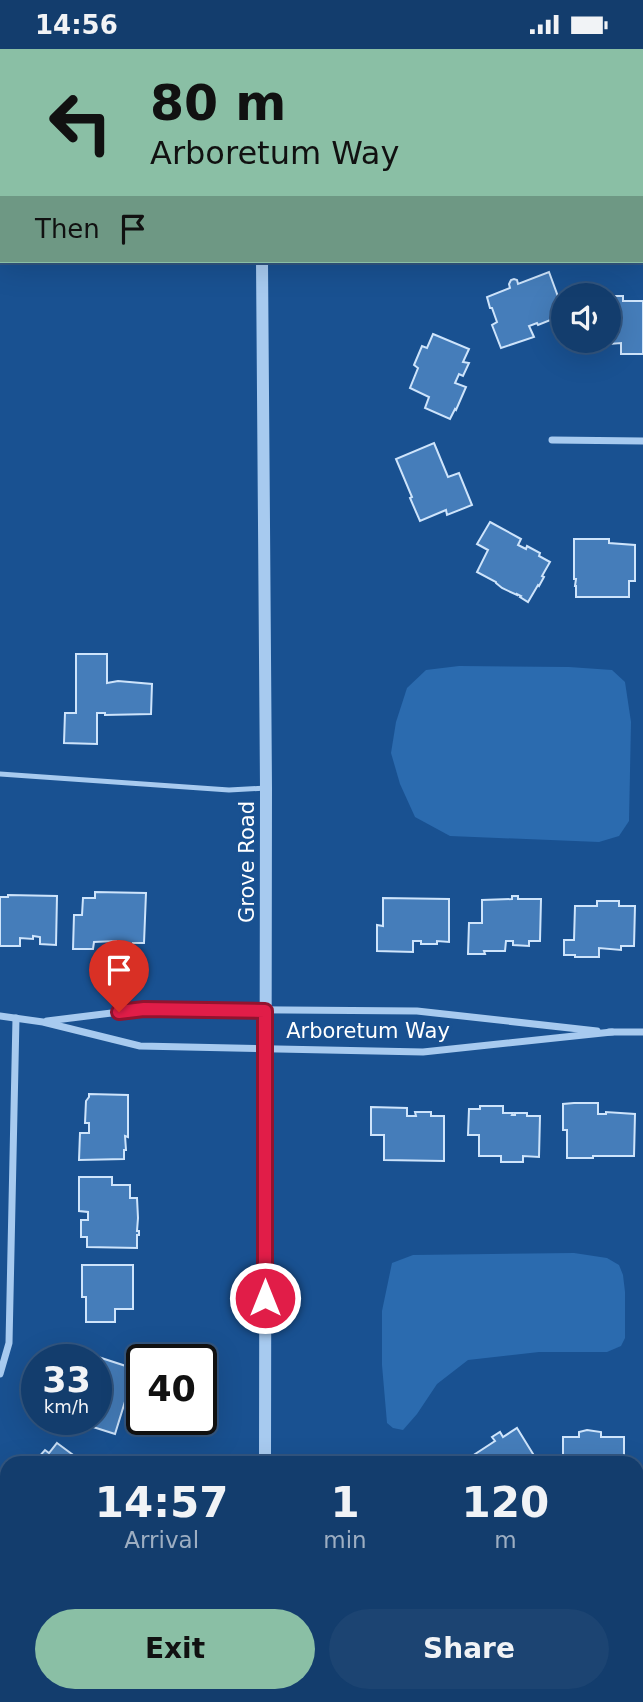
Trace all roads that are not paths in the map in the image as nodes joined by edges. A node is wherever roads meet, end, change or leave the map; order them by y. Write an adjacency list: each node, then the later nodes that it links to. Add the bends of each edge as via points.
1 (262, 263): 5 (street, Grove Road)
2 (552, 440): 3 (street)
3 (643, 440)
4 (0, 774): 5 (lane, via 229,790)
5 (266, 788): 6 (street, Grove Road)
6 (265, 1011): 9 (street, Arboretum Way, via 144,1009); 10 (street, Arboretum Way, via 417,1011); 12 (street, Grove Road)
7 (0, 1016): 8 (street, Arboretum Way)
8 (16, 1019): 9 (street, Arboretum Way); 13 (street, via 9,1343)
9 (43, 1022): 12 (street, Arboretum Way, via 140,1046)
10 (612, 1032): 11 (street, Arboretum Way); 12 (street, Arboretum Way, via 423,1052)
11 (643, 1033)
12 (265, 1049): 14 (street, Grove Road)
13 (0, 1374)
14 (265, 1456)

